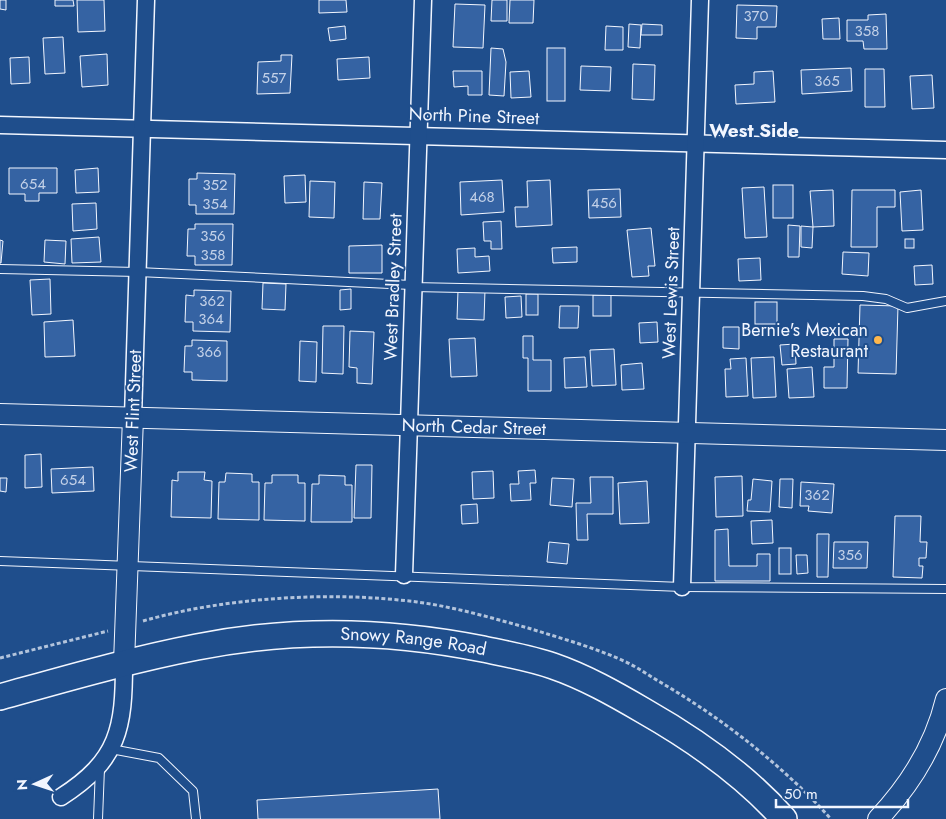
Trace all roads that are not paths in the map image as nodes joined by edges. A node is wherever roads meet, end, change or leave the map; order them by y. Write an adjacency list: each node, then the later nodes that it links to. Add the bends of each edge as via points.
1 (146, 0): 5 (street, West Flint Street)
2 (423, 0): 6 (street, West Bradley Street)
3 (700, 0): 7 (street, West Lewis Street)
4 (0, 125): 5 (street, North Pine Street)
5 (142, 129): 6 (street, North Pine Street); 10 (street, West Flint Street)
6 (419, 135): 7 (street, North Pine Street); 11 (street, West Bradley Street)
7 (696, 143): 8 (street, North Pine Street); 12 (street, West Lewis Street)
8 (946, 150)
9 (0, 269): 10 (lane)
10 (138, 272): 11 (lane); 15 (street, West Flint Street)
11 (413, 287): 12 (lane); 16 (street, West Bradley Street)
12 (691, 293): 13 (lane, via 863,296 886,299 907,308); 17 (street, West Lewis Street)
13 (946, 301)
14 (0, 414): 15 (street, North Cedar Street)
15 (133, 417): 16 (street, North Cedar Street); 20 (street, West Flint Street)
16 (409, 425): 17 (street, North Cedar Street); 21 (street, West Bradley Street)
17 (687, 433): 18 (street, North Cedar Street); 22 (street, West Lewis Street)
18 (946, 440)
19 (0, 561): 20 (lane)
20 (128, 565): 21 (lane); 24 (street, West Flint Street)
21 (404, 575): 22 (lane)
22 (682, 587): 23 (lane)
23 (946, 589)
24 (124, 663): 25 (main road, Snowy Range Road); 27 (street, West Flint Street, via 120,728); 32 (main road, Snowy Range Road, via 199,646 313,633 388,635 511,655 553,666 598,685 658,719 720,760)
25 (0, 697)
26 (946, 699): 33 (street, via 932,742 894,802)
27 (111, 750): 28 (street, West Flint Street); 31 (lane, via 159,758 194,791)
28 (100, 766): 29 (street, West Flint Street, via 83,783); 30 (lane)
29 (61, 797)
30 (98, 819)
31 (196, 819)
32 (784, 819)
33 (878, 819)

